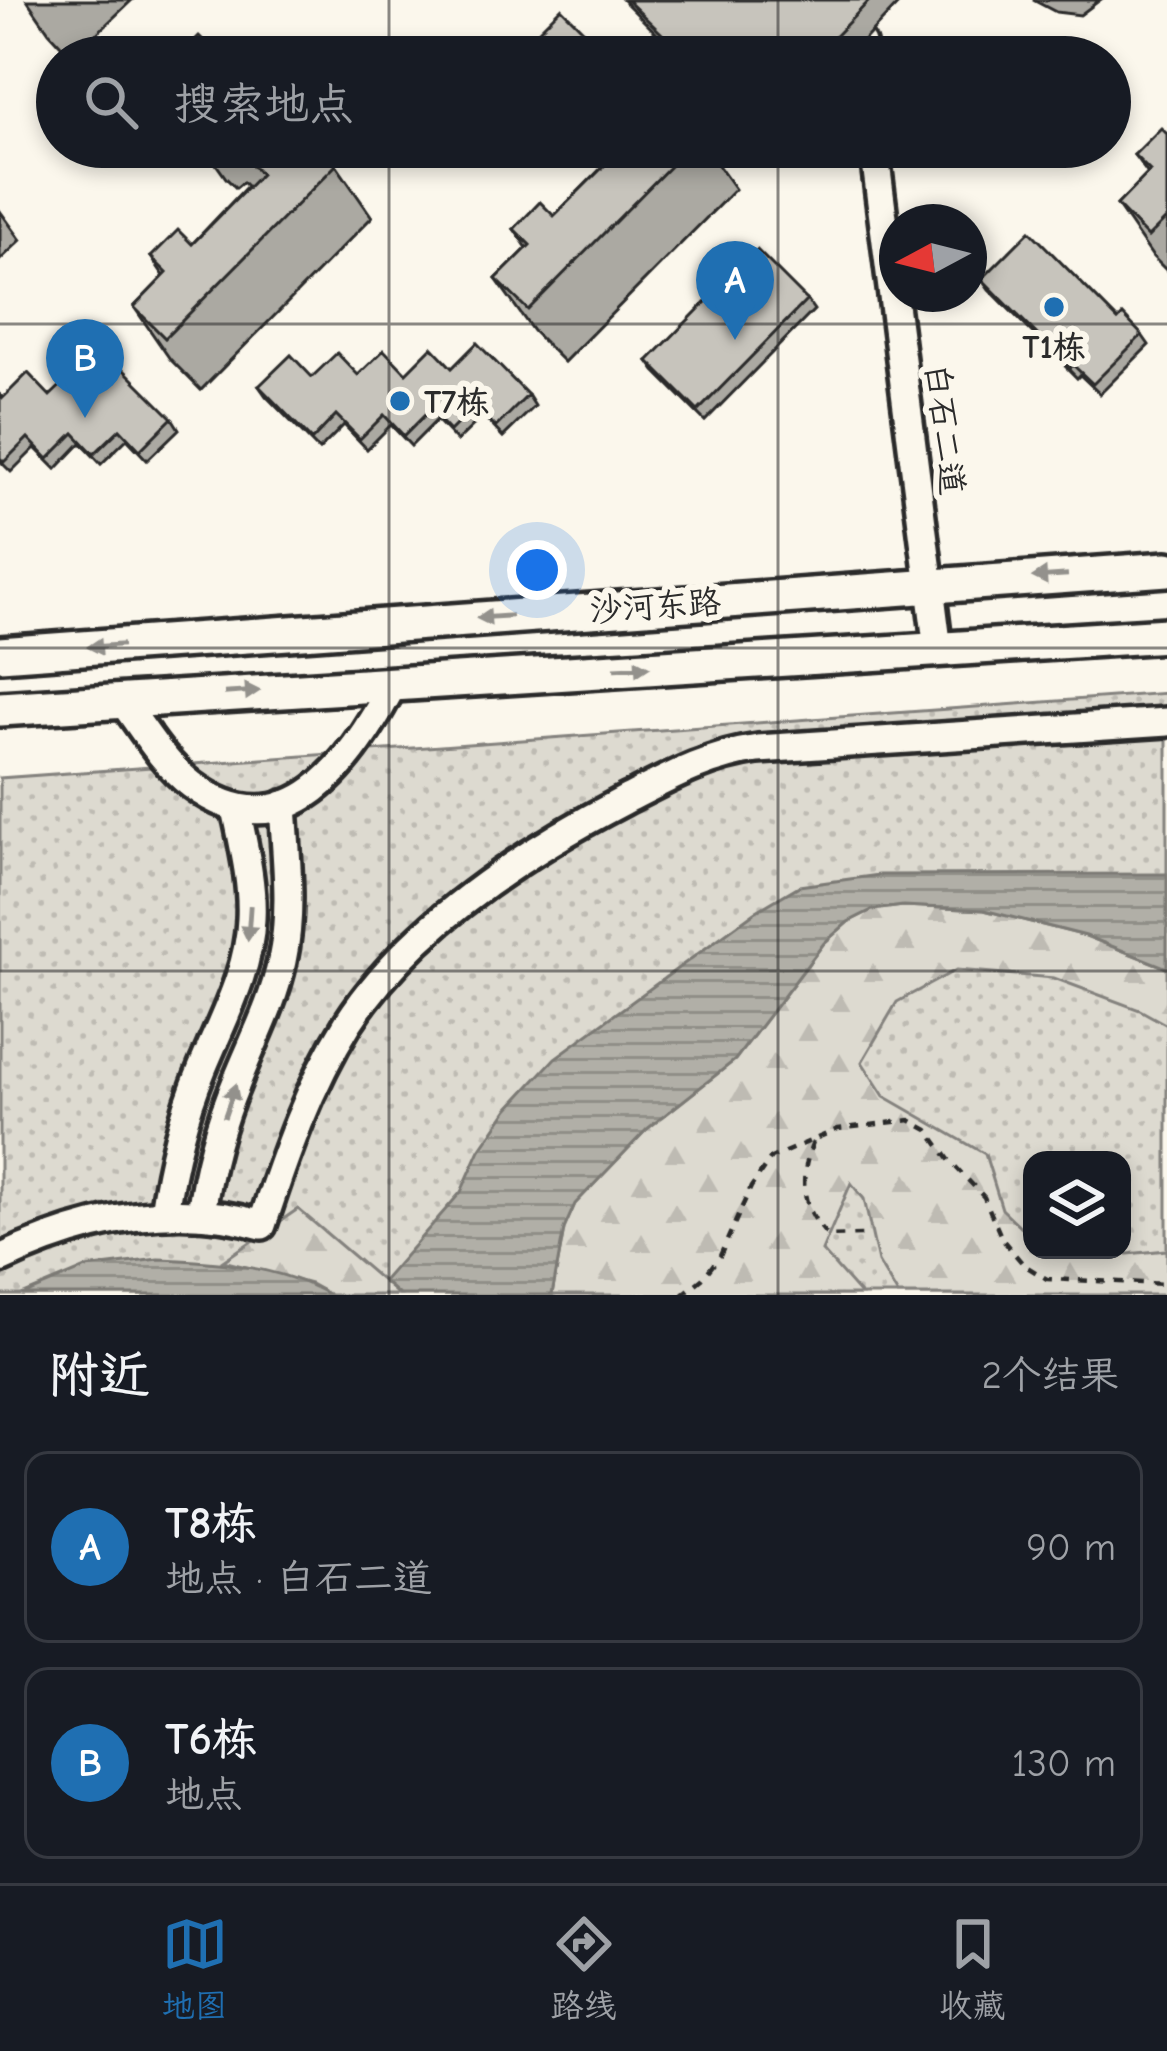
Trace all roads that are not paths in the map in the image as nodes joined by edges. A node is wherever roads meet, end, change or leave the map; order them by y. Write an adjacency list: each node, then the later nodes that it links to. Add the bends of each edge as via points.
1 (877, 168): 3 (street, 白石二道)
2 (1167, 569): 3 (main road, 沙河东路, one-way to 3)
3 (930, 584): 5 (street, 白石二道); 6 (main road, 沙河东路, one-way to 6)
4 (1167, 635): 5 (main road, 沙河东路)
5 (938, 650): 7 (main road, 沙河东路, one-way to 5)
6 (0, 654)
7 (394, 682): 8 (main road, 沙河东路, one-way to 7); 11 (street, via 350,758 310,794)
8 (122, 700): 9 (main road, 沙河东路); 12 (street, via 172,767)
9 (0, 709)
10 (1167, 722): 14 (street, via 727,753 697,763 574,826 449,912 350,1020 288,1146 262,1225)
11 (283, 805): 12 (street); 14 (street, one-way to 11, via 222,1124 282,964)
12 (236, 808): 13 (street, one-way to 13, via 250,890 246,956 199,1074)
13 (164, 1213): 14 (street); 15 (street, via 90,1225)
14 (201, 1214)
15 (0, 1259)

